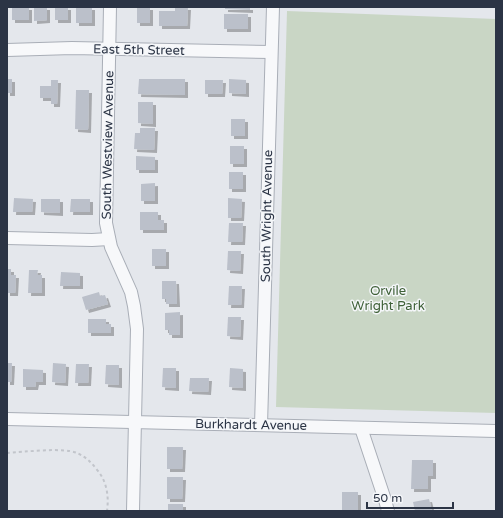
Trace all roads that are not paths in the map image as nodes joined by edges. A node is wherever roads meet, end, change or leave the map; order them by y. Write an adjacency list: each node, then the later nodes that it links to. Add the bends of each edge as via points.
1 (110, 7): 3 (street, South Westview Avenue)
2 (273, 7): 5 (street, South Wright Avenue)
3 (109, 49): 4 (street, East 5th Street); 5 (street, East 5th Street); 7 (street, South Westview Avenue, via 105,199)
4 (7, 50)
5 (272, 52): 10 (street, South Wright Avenue)
6 (7, 238): 7 (street)
7 (109, 238): 9 (street, South Westview Avenue, via 131,292 134,306 137,329)
8 (7, 419): 9 (street, Burkhardt Avenue)
9 (135, 422): 10 (street, Burkhardt Avenue); 13 (street)
10 (262, 425): 11 (street, Burkhardt Avenue)
11 (361, 428): 12 (street, Burkhardt Avenue); 14 (street)
12 (496, 431)
13 (133, 511)
14 (388, 511)

